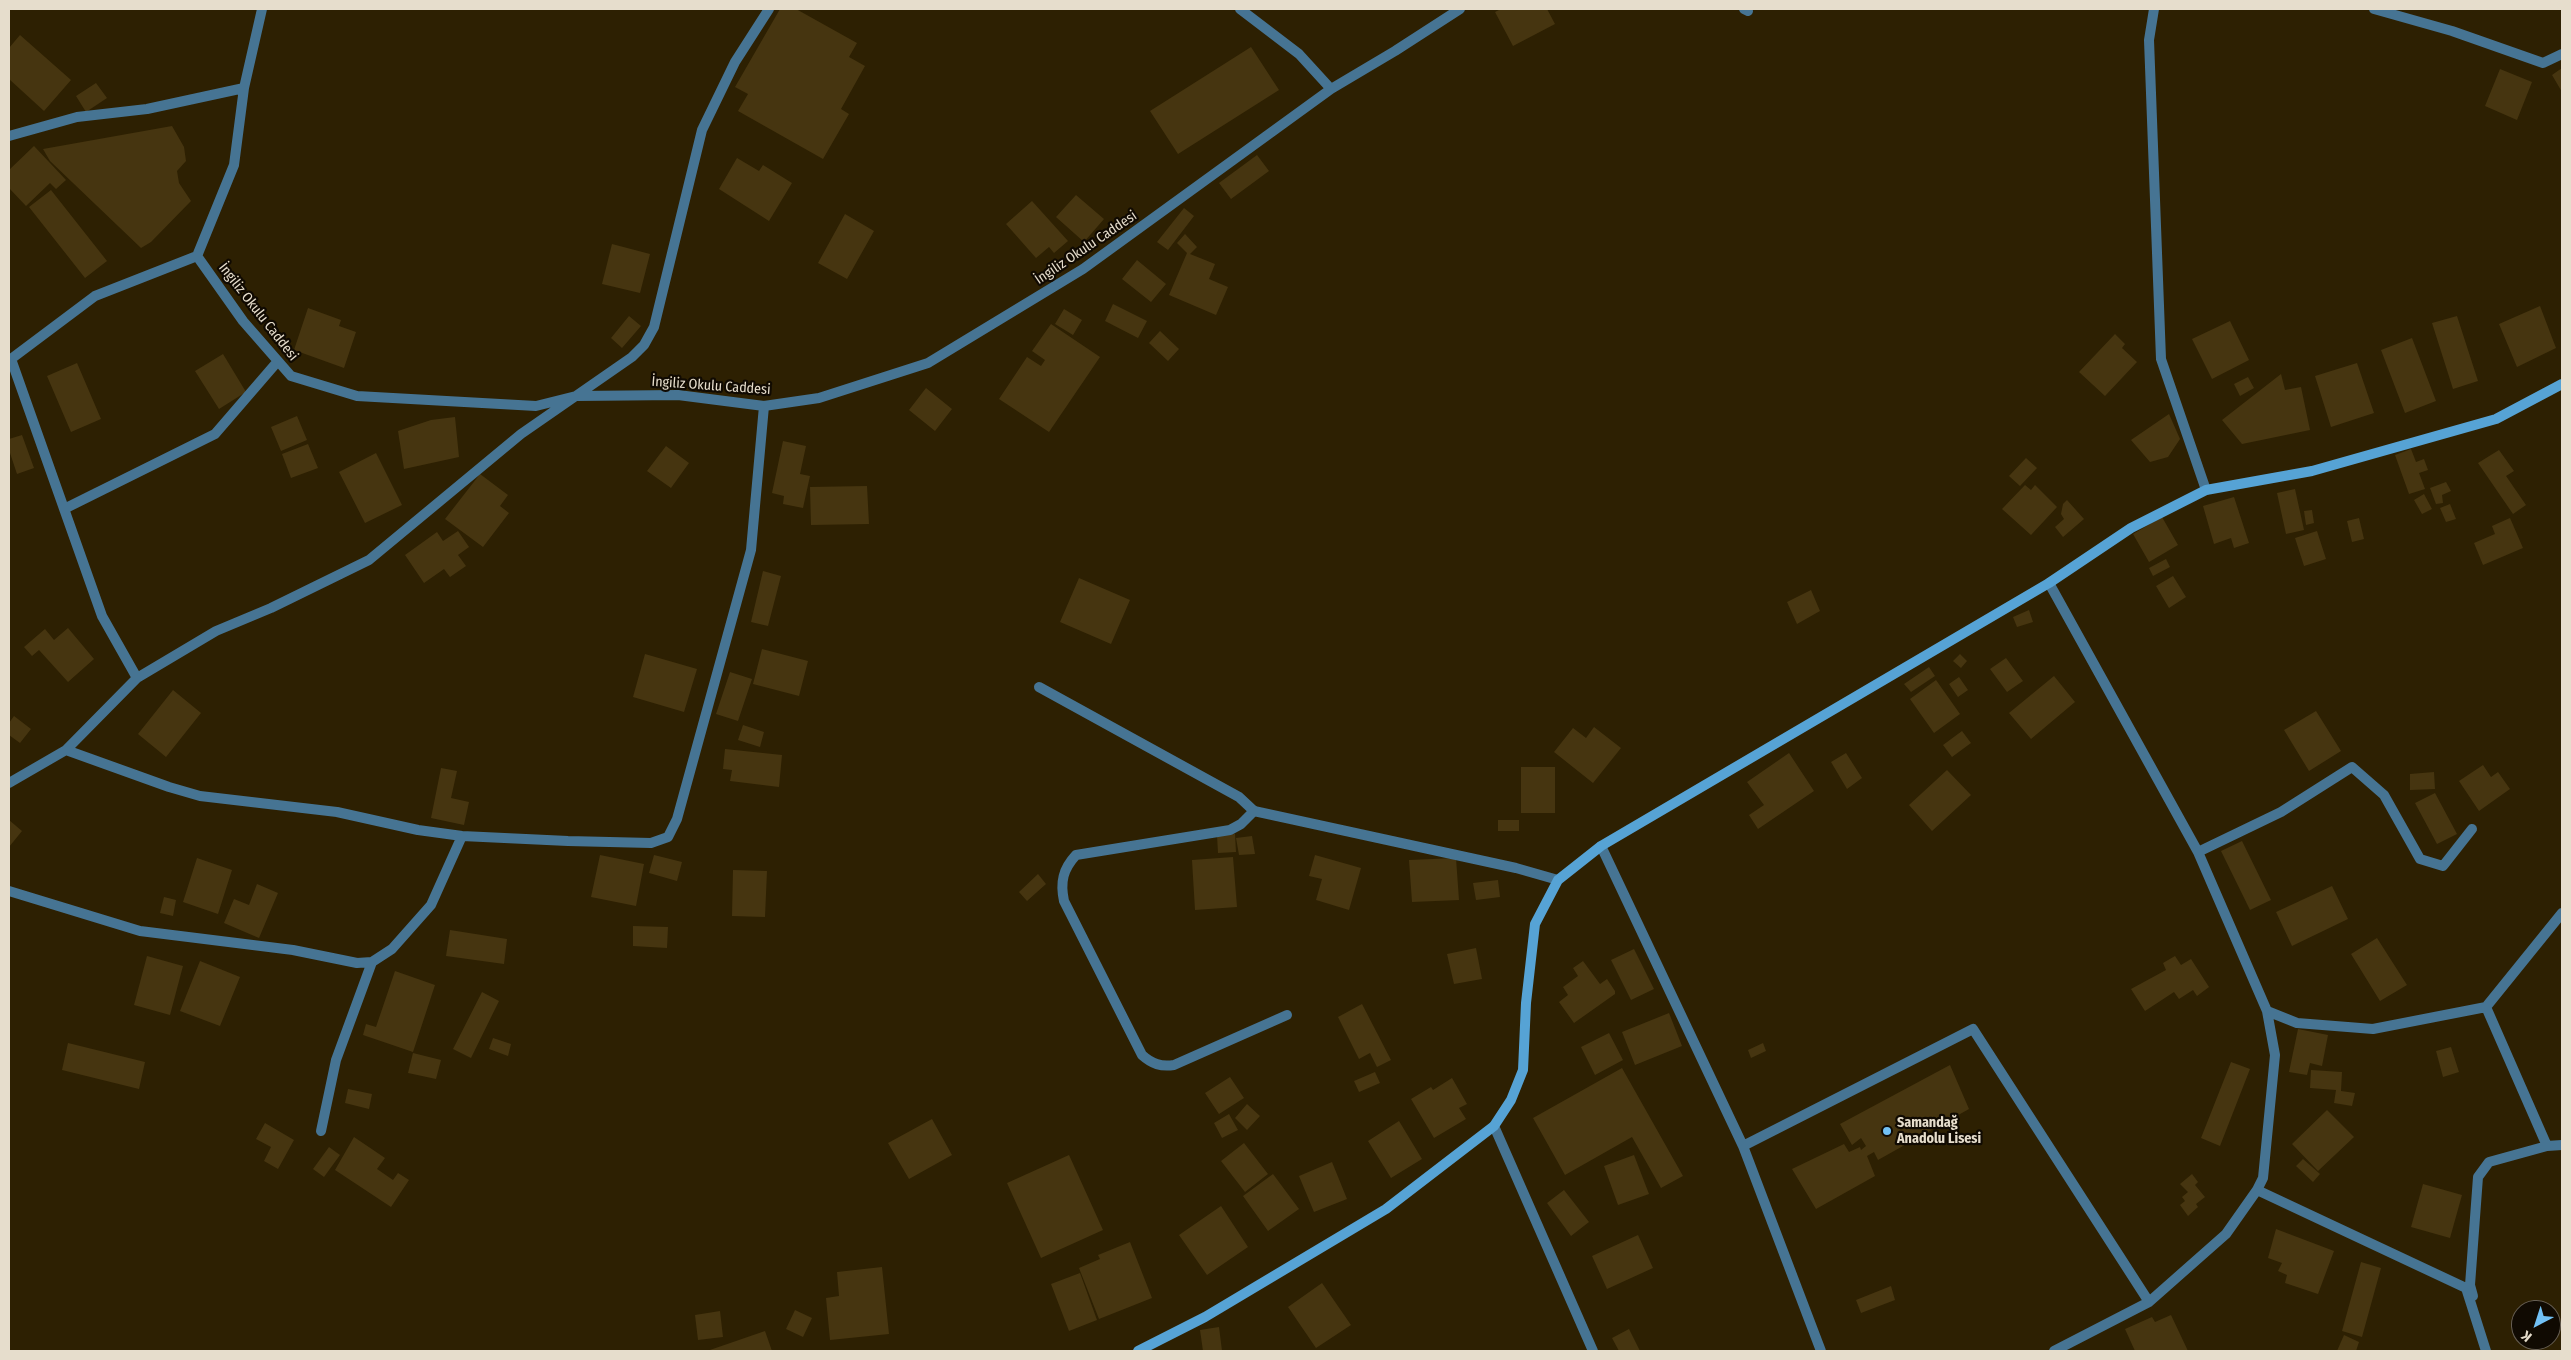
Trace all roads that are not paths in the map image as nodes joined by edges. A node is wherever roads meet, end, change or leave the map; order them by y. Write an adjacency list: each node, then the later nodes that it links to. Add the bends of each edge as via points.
1 (262, 9): 8 (street)
2 (769, 9): 14 (street, via 735,62 702,130 654,327 644,345 632,357)
3 (1240, 9): 9 (street, via 1299,54)
4 (1460, 9): 9 (street, İngiliz Okulu Caddesi)
5 (2154, 9): 16 (street, via 2149,40 2161,360)
6 (2374, 9): 7 (street, via 2452,31 2543,63)
7 (2562, 54)
8 (244, 88): 10 (street, via 147,109 77,117); 11 (street, via 234,165)
9 (1332, 89): 15 (street, İngiliz Okulu Caddesi, via 1083,270 928,363 818,398)
10 (9, 136)
11 (197, 256): 12 (street, İngiliz Okulu Caddesi, via 243,321); 17 (street, via 95,296 11,359)
12 (278, 361): 14 (street, İngiliz Okulu Caddesi, via 291,376 357,396 536,406); 17 (street, via 216,434)
13 (2562, 384): 16 (street, via 2496,419 2312,471)
14 (576, 396): 15 (street, İngiliz Okulu Caddesi, via 678,395); 19 (street, via 521,434 368,560 216,631)
15 (764, 406): 25 (street, via 751,550 677,819 668,837 651,843)
16 (2206, 490): 18 (street, via 2131,528)
17 (64, 509): 19 (street, via 102,616)
18 (2049, 583): 26 (street); 27 (street)
19 (137, 678): 21 (street)
20 (1039, 687): 23 (street, via 1239,797)
21 (66, 750): 22 (street); 25 (street, via 200,796 337,812)
22 (9, 782)
23 (1254, 811): 28 (street); 34 (street, via 1230,830 1076,855 1065,871 1062,890 1066,905 1142,1056 1154,1064 1174,1065)
24 (2472, 829): 27 (street, via 2443,866 2420,859 2384,795 2352,767 2280,812)
25 (462, 836): 31 (street, via 431,905 392,949)
26 (1601, 846): 28 (street); 38 (street)
27 (2198, 852): 33 (street)
28 (1558, 880): 35 (street, via 1536,924 1526,1003 1523,1070 1511,1100)
29 (9, 891): 31 (street, via 140,931 293,950 357,963)
30 (2562, 913): 32 (street)
31 (372, 962): 36 (street, via 336,1060)
32 (2486, 1006): 33 (street, via 2373,1029 2297,1023); 39 (street)
33 (2268, 1011): 40 (street, via 2275,1055 2262,1178)
34 (1287, 1015)
35 (1494, 1126): 43 (street, via 1386,1209 1205,1317); 44 (street)
36 (321, 1131)
37 (2562, 1145): 39 (street)
38 (1743, 1146): 41 (street, via 1973,1029); 45 (street)
39 (2547, 1146): 42 (street, via 2489,1162 2478,1176 2470,1285)
40 (2257, 1190): 41 (street, via 2226,1234); 42 (street, via 2466,1288)
41 (2149, 1302): 46 (street)
42 (2482, 1336): 47 (street)
43 (1138, 1351)
44 (1593, 1351)
45 (1821, 1351)
46 (2054, 1351)
47 (2486, 1351)

